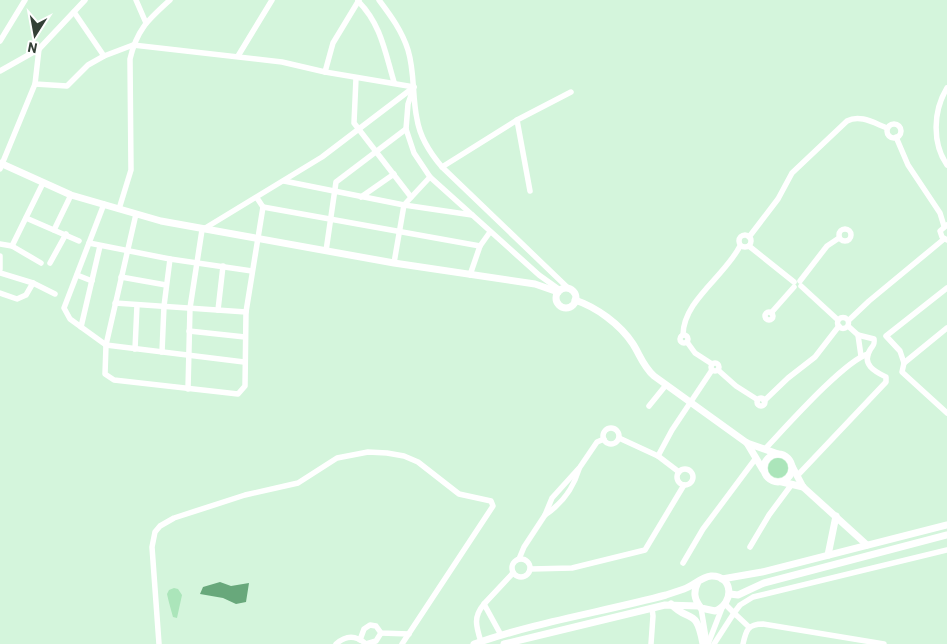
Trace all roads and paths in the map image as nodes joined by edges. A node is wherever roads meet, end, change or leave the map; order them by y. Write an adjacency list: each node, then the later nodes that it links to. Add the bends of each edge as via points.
1 (25, 0): 10 (street)
2 (85, 0): 8 (street)
3 (136, 0): 9 (street)
4 (170, 0): 9 (street)
5 (272, 0): 14 (street)
6 (379, 0): 20 (street, via 405,40)
7 (358, 1): 16 (street, via 333,43); 18 (street, via 375,21)
8 (74, 12): 12 (street); 13 (street)
9 (146, 23): 11 (street)
10 (0, 41)
11 (133, 45): 13 (street); 14 (street); 45 (street, via 130,58 131,170)
12 (40, 49): 15 (street); 19 (street)
13 (104, 56): 19 (street, via 80,71 67,86)
14 (238, 56): 16 (street)
15 (0, 71)
16 (325, 72): 17 (street)
17 (356, 78): 18 (street); 25 (street, via 354,120)
18 (394, 82): 20 (street)
19 (35, 84): 29 (street)
20 (414, 87): 25 (street); 26 (street, via 408,104); 31 (street, via 422,138)
21 (947, 88): 30 (street, via 939,104 936,126 939,148)
22 (571, 92): 23 (street)
23 (517, 120): 31 (street); 36 (street)
24 (887, 128): 27 (street, via 889,136); 27 (street, via 891,124 899,126 900,134); 56 (street, via 865,119 847,121 792,173 778,199)
25 (359, 129): 28 (street); 34 (street)
26 (406, 129): 28 (street); 33 (street, via 414,153)
27 (896, 137): 50 (street, via 908,165)
28 (377, 150): 32 (street); 37 (street, via 338,179)
29 (1, 165): 35 (street)
30 (947, 165)
31 (442, 167): 88 (street)
32 (394, 174): 39 (street); 40 (street)
33 (430, 178): 40 (street); 47 (street)
34 (284, 182): 37 (street); 41 (street)
35 (43, 183): 38 (street); 48 (street)
36 (530, 191)
37 (334, 192): 39 (street); 49 (street)
38 (71, 195): 42 (street); 51 (street)
39 (361, 197): 43 (street)
40 (410, 197): 43 (street)
41 (257, 198): 44 (street); 52 (street)
42 (104, 204): 45 (street); 61 (street)
43 (404, 205): 47 (street); 53 (street)
44 (262, 207): 49 (street); 58 (street)
45 (119, 209): 46 (street)
46 (136, 214): 52 (street); 68 (street)
47 (472, 215): 54 (street)
48 (26, 218): 51 (street); 63 (street)
49 (331, 219): 53 (street); 69 (street)
50 (946, 225): 59 (street, via 940,234)
51 (54, 230): 55 (street)
52 (202, 230): 58 (street); 73 (street)
53 (399, 232): 65 (street); 75 (street)
54 (490, 232): 65 (street); 88 (street)
55 (66, 234): 60 (street); 72 (street)
56 (749, 236): 66 (street, via 740,237); 67 (street)
57 (839, 238): 85 (street, via 827,246)
58 (257, 239): 69 (street); 78 (street)
59 (946, 239): 100 (street, via 869,300)
60 (79, 241)
61 (89, 243): 64 (street); 80 (street)
62 (0, 244): 63 (street)
63 (12, 246): 74 (street)
64 (100, 246): 68 (street); 83 (street)
65 (480, 246): 81 (street)
66 (740, 246): 67 (street); 114 (street, via 721,274 692,306 684,322 683,335 687,342)
67 (749, 246): 85 (street)
68 (128, 251): 71 (street); 82 (street)
69 (326, 251): 75 (street)
70 (0, 256): 77 (street)
71 (170, 259): 73 (street); 86 (street)
72 (50, 262)
73 (196, 262): 76 (street); 95 (street)
74 (41, 263)
75 (394, 263): 81 (street)
76 (223, 266): 78 (street); 96 (street)
77 (0, 269)
78 (252, 271): 97 (street)
79 (0, 273): 84 (street)
80 (77, 275): 83 (street); 101 (street, via 64,308 67,316)
81 (470, 275): 88 (street)
82 (122, 277): 86 (street); 92 (street)
83 (92, 280): 101 (street)
84 (33, 283): 89 (street, via 21,298); 90 (street)
85 (797, 284): 98 (street); 99 (street)
86 (166, 285): 94 (street)
87 (947, 288): 113 (street, via 886,334 900,351)
88 (562, 290): 91 (street, via 574,293); 91 (street, via 556,300 561,306 569,307)
89 (0, 293)
90 (55, 294)
91 (575, 300): 115 (street, via 599,311 625,334 647,370)
92 (115, 303): 93 (street); 106 (street)
93 (136, 305): 94 (street); 107 (street)
94 (164, 306): 95 (street); 108 (street)
95 (190, 308): 96 (street); 103 (street)
96 (218, 310): 97 (street)
97 (246, 312): 105 (street)
98 (771, 313)
99 (839, 323): 100 (street, via 843,328); 100 (street, via 845,317); 114 (street, via 815,356 761,400)
100 (848, 323): 104 (street)
101 (81, 327): 106 (street)
102 (947, 328): 113 (street)
103 (189, 331): 105 (street); 110 (street)
104 (858, 335): 109 (street, via 874,339); 111 (street)
105 (245, 337): 112 (street)
106 (106, 345): 107 (street); 116 (street, via 104,369 108,378)
107 (135, 349): 108 (street)
108 (162, 352): 110 (street)
109 (868, 354): 111 (street); 132 (street, via 870,366 885,376 886,382)
110 (189, 356): 112 (street); 116 (street)
111 (861, 356): 124 (street)
112 (244, 362): 116 (street, via 245,386 241,393)
113 (904, 363): 119 (street, via 902,372)
114 (714, 368): 117 (street)
115 (666, 385): 117 (street); 118 (street)
116 (188, 389)
117 (690, 403): 123 (street); 126 (street)
118 (649, 406)
119 (944, 408): 120 (street)
120 (947, 413)
121 (619, 438): 122 (street, via 613,444); 122 (street, via 617,430 609,428); 126 (street)
122 (604, 439): 129 (street, via 597,442)
123 (747, 443): 124 (street); 127 (street)
124 (765, 449): 125 (street)
125 (778, 454): 128 (street, via 785,456); 130 (street, via 768,457)
126 (658, 456): 131 (street)
127 (756, 458): 130 (street); 146 (street, via 703,529)
128 (792, 466): 132 (street); 133 (street, via 791,474)
129 (580, 467): 137 (street, via 552,498); 137 (street, via 570,490 556,508)
130 (763, 470): 133 (street, via 770,480)
131 (679, 472): 135 (street, via 677,479); 135 (street, via 687,470 693,475 692,483)
132 (796, 476): 136 (street)
133 (782, 482): 134 (street)
134 (792, 484): 136 (street); 142 (street)
135 (684, 486): 147 (street, via 645,550 572,568)
136 (803, 487): 138 (street)
137 (545, 514): 145 (street)
138 (836, 516): 141 (street); 144 (street)
139 (947, 525): 141 (street)
140 (947, 535): 151 (street)
141 (867, 545): 144 (street)
142 (750, 547)
143 (947, 550): 157 (street, via 753,597)
144 (828, 555): 149 (street)
145 (519, 559): 147 (street, via 528,561); 148 (street, via 512,565)
146 (683, 563)
147 (531, 569): 148 (street, via 524,578)
148 (513, 573): 152 (street)
149 (722, 579): 150 (street, via 705,577); 151 (street)
150 (698, 582): 155 (street, via 694,590); 161 (street, via 664,595)
151 (730, 594): 154 (street)
152 (484, 604): 161 (street); 163 (street, via 475,621)
153 (671, 604): 155 (street); 156 (street); 170 (street, via 693,617 700,627)
154 (724, 606): 155 (street, via 715,611); 157 (street); 171 (street)
155 (700, 607): 171 (street)
156 (652, 608): 168 (street); 169 (street)
157 (734, 613): 158 (street); 172 (street)
158 (749, 628): 173 (street); 174 (street, via 756,624 769,625)
159 (381, 633): 160 (street); 162 (street, via 376,626 370,625 364,629); 166 (street, via 376,641)
160 (409, 634): 164 (street, via 493,506 484,498 459,494 418,462 404,456 377,452 337,458 298,483 245,495 174,518 160,526 155,532 152,547); 167 (street)
161 (501, 635): 163 (street)
162 (360, 640): 165 (street, via 346,637); 166 (street)
163 (477, 643)
164 (159, 644)
165 (336, 644)
166 (366, 644)
167 (402, 644)
168 (504, 644)
169 (651, 644)
170 (703, 644)
171 (708, 644)
172 (714, 644)
173 (743, 644)
174 (884, 644)

